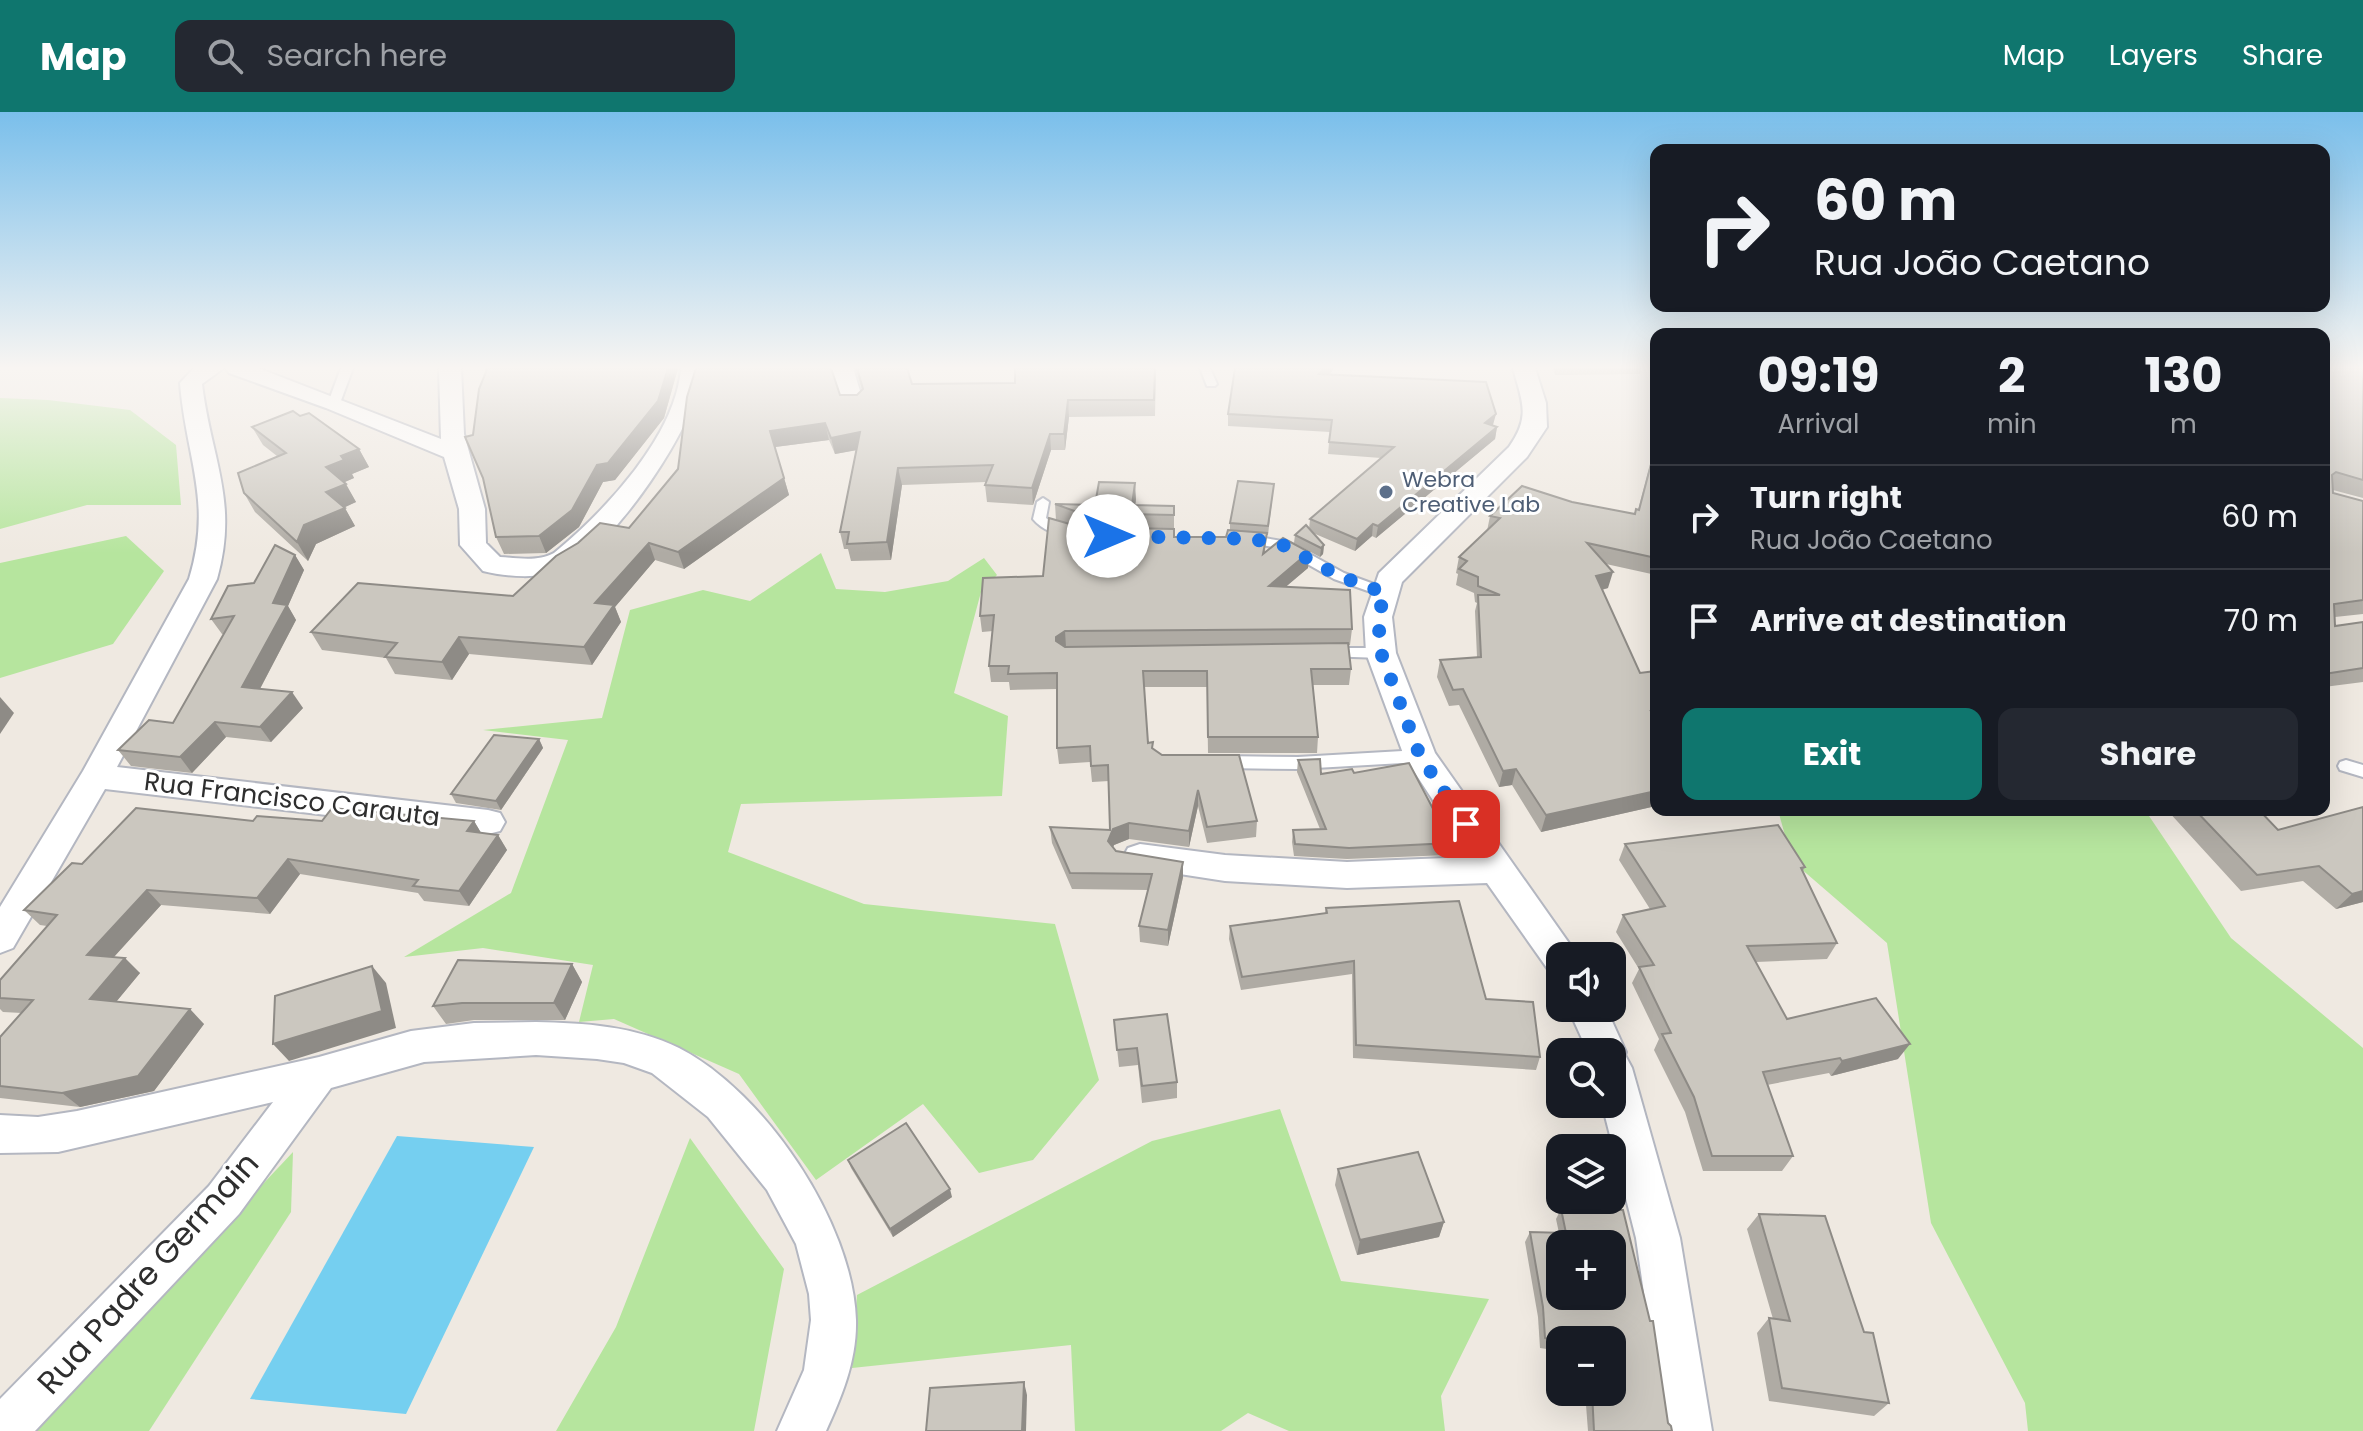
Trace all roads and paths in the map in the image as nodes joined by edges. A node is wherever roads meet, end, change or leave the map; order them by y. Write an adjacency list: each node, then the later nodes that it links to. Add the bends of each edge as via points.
1 (200, 430): 17 (street, via 215,502 213,552 190,609)
2 (398, 430): 6 (street)
3 (454, 430): 6 (street)
4 (669, 430): 6 (street, via 657,456 576,551 555,564 493,565 481,556 473,545 472,499)
5 (1533, 430): 10 (street, via 1518,452 1389,579)
6 (455, 453)
7 (1043, 502): 8 (lane, via 1039,519)
8 (1081, 536)
9 (1238, 539): 10 (lane, via 1283,545 1339,576)
10 (1385, 593): 12 (street, via 1378,617)
11 (1318, 653): 12 (lane)
12 (1381, 653): 13 (street)
13 (1420, 756): 14 (lane); 20 (street)
14 (1208, 762)
15 (2346, 766): 16 (lane)
16 (2363, 771)
17 (96, 776): 18 (street, Rua Francisco Carauta); 21 (street)
18 (488, 822)
19 (1129, 855): 20 (street, via 1225,868 1347,875)
20 (1496, 869): 23 (street)
21 (12, 900): 22 (street)
22 (0, 938)
23 (1549, 942)
24 (318, 1074): 26 (street, via 68,1130 24,1138); 27 (street, Rua Padre Germain, via 224,1200); 28 (street, via 424,1045 510,1039 589,1041 646,1052 687,1076 720,1101 760,1144 816,1240 835,1306 828,1369)
25 (1626, 1118): 29 (street, via 1658,1238)
26 (0, 1134)
27 (2, 1431)
28 (801, 1431)
29 (1688, 1431)

